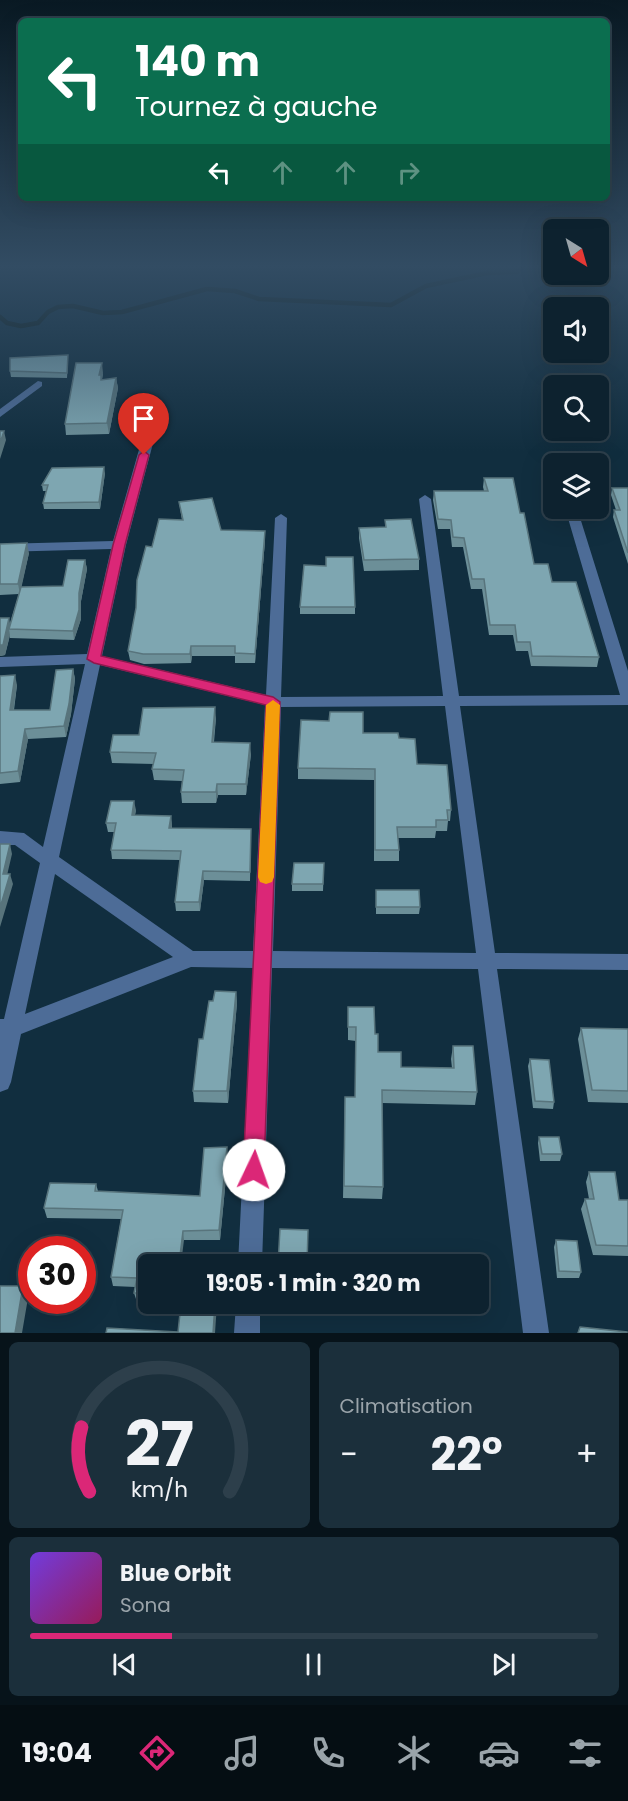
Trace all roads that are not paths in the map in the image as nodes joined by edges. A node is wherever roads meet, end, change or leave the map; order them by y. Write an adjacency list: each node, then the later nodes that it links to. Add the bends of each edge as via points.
1 (38, 384): 2 (street)
2 (0, 414)
3 (150, 432): 7 (street)
4 (425, 499): 12 (street)
5 (281, 518): 13 (street)
6 (573, 519): 11 (street)
7 (119, 545): 8 (street); 9 (street)
8 (0, 548)
9 (94, 659): 10 (street); 13 (street); 15 (street)
10 (0, 662)
11 (628, 698): 12 (street)
12 (452, 701): 13 (street); 18 (street)
13 (273, 702): 17 (street)
14 (0, 838): 15 (street, via 18,838)
15 (50, 860): 16 (street); 20 (street)
16 (190, 959): 17 (street); 20 (street)
17 (262, 959): 18 (street); 22 (street)
18 (487, 961): 19 (street); 25 (street)
19 (628, 962)
20 (6, 1028): 21 (street)
21 (0, 1082)
22 (250, 1254)
23 (248, 1314): 24 (street)
24 (247, 1333)
25 (536, 1333)

